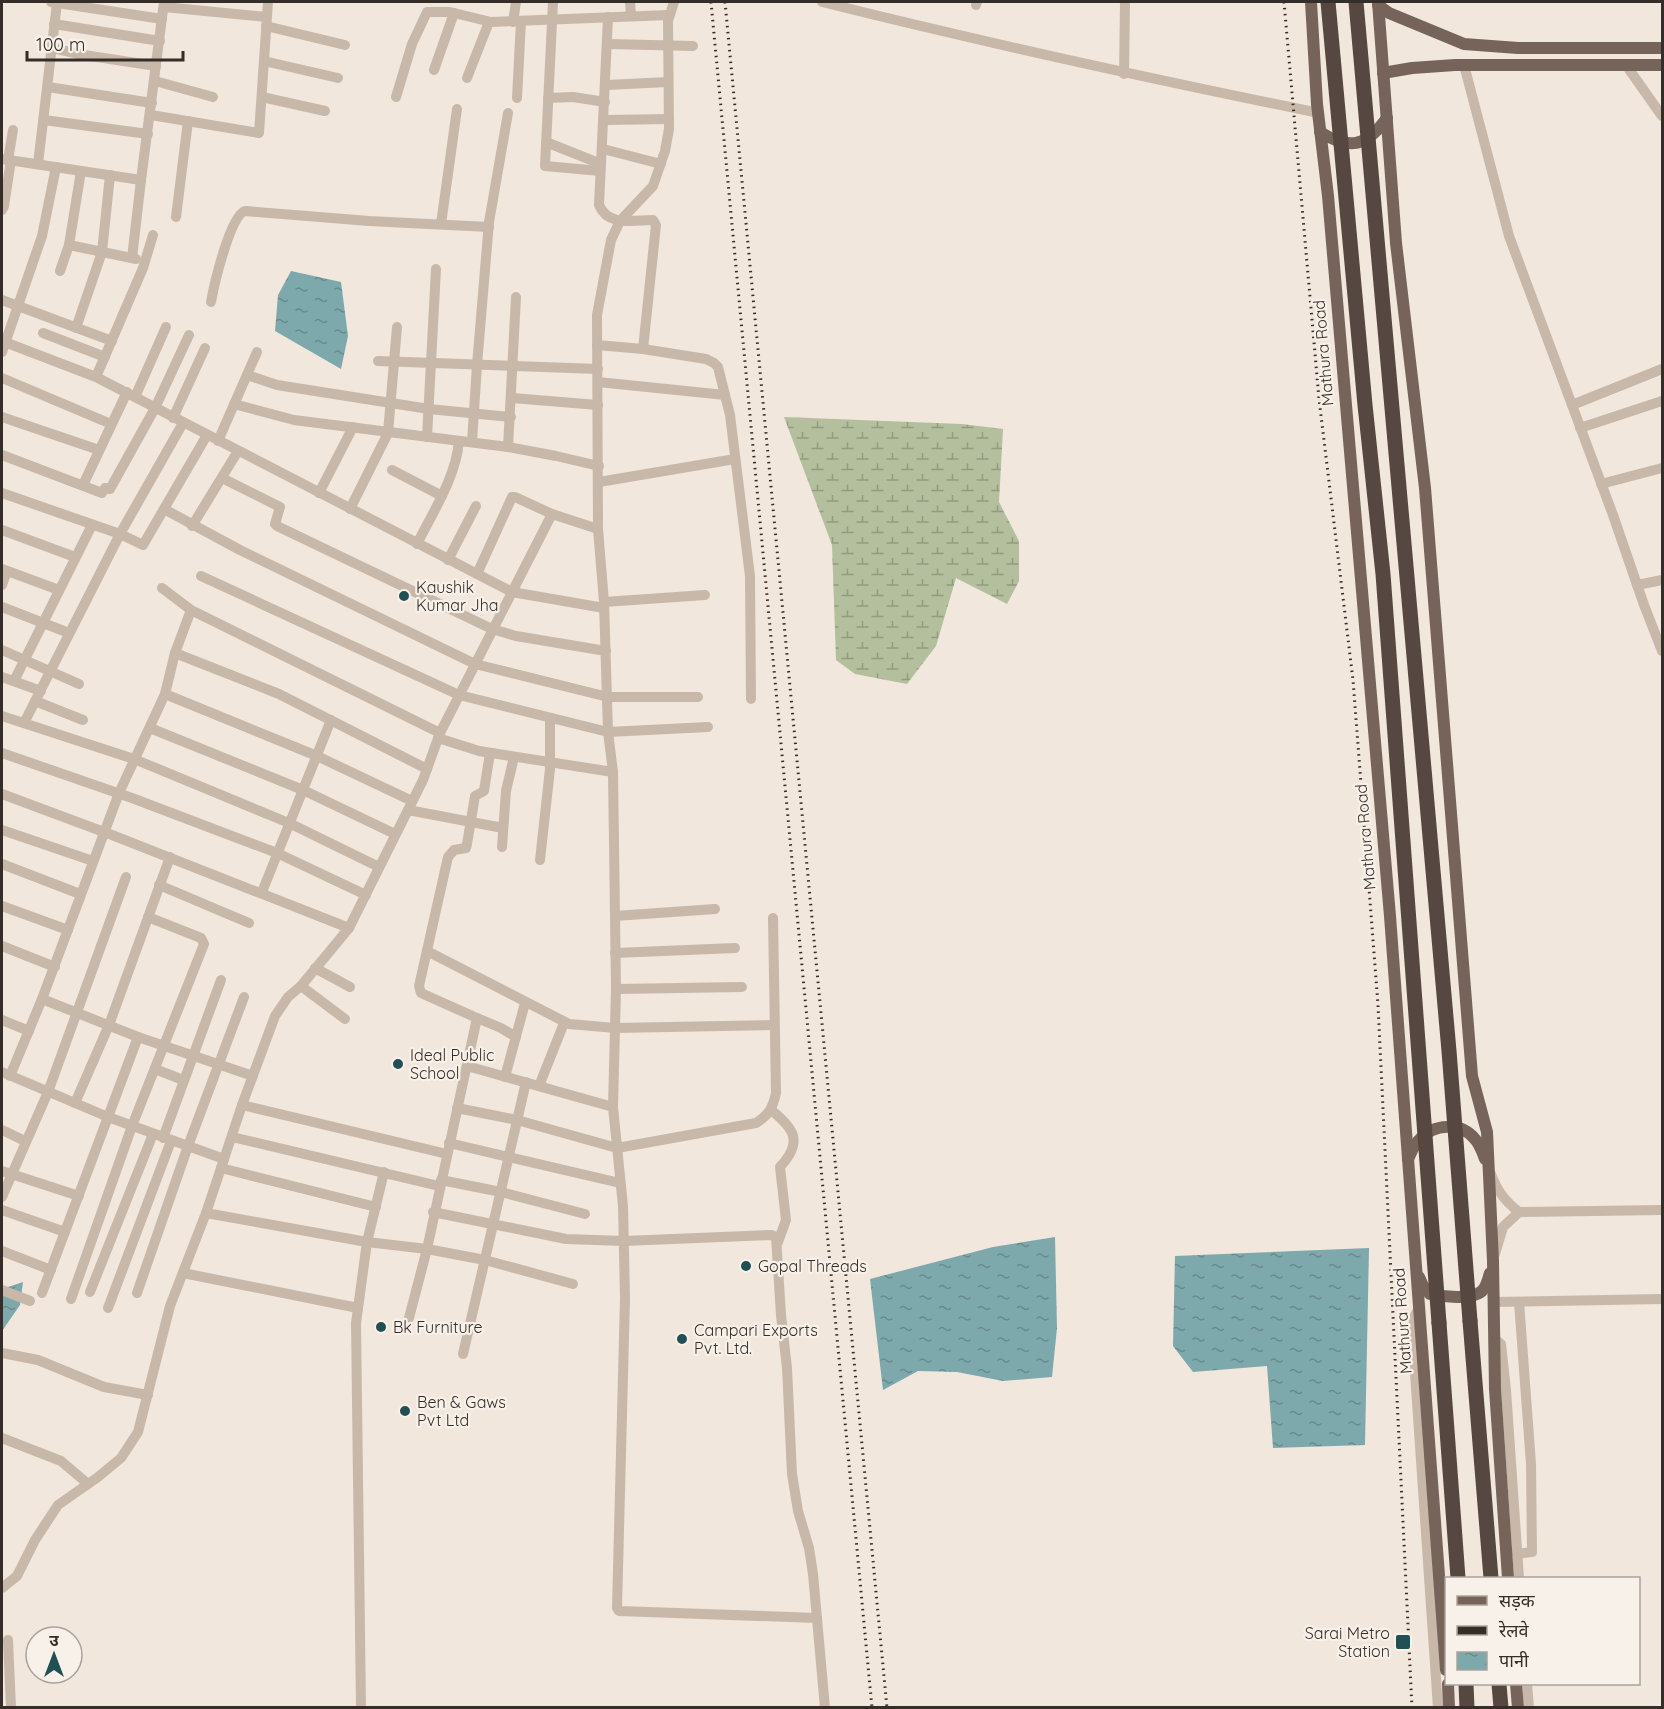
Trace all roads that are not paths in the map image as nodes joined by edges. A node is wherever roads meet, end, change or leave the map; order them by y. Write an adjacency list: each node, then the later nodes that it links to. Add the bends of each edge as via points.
1 (54, 2): 12 (street); 25 (street)
2 (268, 2): 22 (street)
3 (516, 2): 23 (street)
4 (553, 2): 21 (street)
5 (630, 2): 18 (street)
6 (674, 2): 17 (street)
7 (822, 2): 15 (street)
8 (1125, 2): 40 (street)
9 (1311, 2): 57 (main road, Mathura Road)
10 (1328, 2): 352 (highway, bridge, via 1383,574)
11 (1356, 2): 353 (highway, bridge, via 1449,1051)
12 (78, 3): 20 (street)
13 (1378, 3): 32 (main road, via 1389,13 1464,44); 39 (main road)
14 (164, 4): 20 (street); 22 (street)
15 (854, 5): 40 (street, via 962,37)
16 (454, 13): 24 (street); 38 (street); 49 (street, via 427,12 412,44)
17 (669, 15): 18 (street); 29 (street)
18 (631, 16): 19 (street)
19 (608, 17): 21 (street); 27 (street)
20 (162, 19): 26 (street)
21 (551, 20): 23 (street); 50 (street)
22 (266, 21): 28 (street); 33 (street)
23 (517, 21): 24 (street); 51 (street)
24 (489, 22): 42 (street)
25 (54, 24): 26 (street); 31 (street)
26 (160, 41): 37 (street)
27 (608, 44): 29 (street); 45 (street)
28 (345, 45)
29 (669, 46): 30 (street); 44 (street)
30 (693, 46)
31 (52, 48): 37 (street); 46 (street)
32 (1662, 48)
33 (264, 61): 41 (street); 48 (street)
34 (1464, 65): 35 (main road); 39 (main road); 124 (street, via 1509,236)
35 (1626, 65): 36 (main road); 59 (street)
36 (1662, 65)
37 (156, 66): 43 (street)
38 (434, 70)
39 (1383, 73): 60 (main road)
40 (1124, 74): 57 (street)
41 (338, 78)
42 (467, 78)
43 (155, 81): 47 (street); 53 (street)
44 (668, 82): 45 (street); 61 (street)
45 (606, 85): 52 (street)
46 (48, 87): 53 (street); 62 (street)
47 (213, 97)
48 (262, 97): 55 (street); 64 (street, via 260,133)
49 (396, 97)
50 (548, 98): 52 (street); 68 (street)
51 (517, 99)
52 (605, 102): 63 (street)
53 (152, 103): 58 (street)
54 (457, 109): 81 (street)
55 (325, 111)
56 (508, 113): 82 (street)
57 (1318, 113): 66 (main road, Mathura Road)
58 (151, 115): 64 (street); 67 (street)
59 (1662, 116)
60 (1387, 118): 66 (main road, via 1376,133 1363,141 1333,140); 304 (main road, via 1396,243 1425,488 1472,1076 1487,1132)
61 (669, 119): 63 (street); 72 (street)
62 (44, 120): 67 (street); 71 (street)
63 (605, 120): 69 (street)
64 (188, 121): 79 (street)
65 (13, 130): 70 (street)
66 (1320, 132): 302 (main road, Mathura Road)
67 (148, 134): 77 (street)
68 (546, 142): 74 (street); 74 (street, via 547,167)
69 (603, 149): 72 (street); 74 (street)
70 (7, 160): 71 (street); 78 (street)
71 (38, 164): 73 (street)
72 (661, 164): 80 (street, via 653,186)
73 (56, 167): 75 (street); 93 (street, via 42,236)
74 (601, 167): 80 (street, via 600,208 609,218)
75 (81, 171): 76 (street); 84 (street)
76 (110, 175): 77 (street); 85 (street)
77 (141, 180): 86 (street)
78 (2, 210)
79 (176, 217)
80 (620, 221): 101 (street, via 611,240 604,276 597,315); 103 (street, via 653,220 656,225)
81 (441, 224): 82 (street); 92 (street, via 241,212 217,269)
82 (489, 227): 109 (street)
83 (153, 235): 87 (street)
84 (69, 245): 85 (street); 89 (street)
85 (102, 252): 86 (street); 96 (street)
86 (132, 258): 87 (street)
87 (145, 261): 99 (street)
88 (436, 269): 108 (street)
89 (60, 271)
90 (516, 297): 110 (street)
91 (2, 300): 93 (street)
92 (211, 302)
93 (18, 306): 96 (street); 100 (street)
94 (166, 327): 117 (street)
95 (396, 327): 107 (street)
96 (76, 328): 99 (street)
97 (43, 333): 105 (street)
98 (189, 335): 125 (street)
99 (112, 341): 105 (street)
100 (3, 345): 114 (street)
101 (597, 345): 103 (street); 111 (street)
102 (206, 348): 130 (street)
103 (643, 349): 118 (street, via 714,363 722,376)
104 (257, 351): 113 (street)
105 (105, 357): 114 (street)
106 (378, 361): 107 (street)
107 (394, 362): 108 (street); 121 (street)
108 (431, 363): 109 (street); 126 (street)
109 (477, 365): 110 (street); 127 (street)
110 (514, 366): 111 (street); 119 (street)
111 (598, 369): 116 (street)
112 (1662, 369): 124 (street)
113 (247, 375): 121 (street, via 277,385); 122 (street)
114 (96, 376): 117 (street)
115 (2, 378): 131 (street)
116 (598, 382): 118 (street); 123 (street)
117 (131, 395): 125 (street); 131 (street)
118 (725, 395): 144 (street)
119 (512, 398): 123 (street); 129 (street)
120 (1662, 400): 133 (street)
121 (391, 403): 126 (street); 134 (street)
122 (234, 404): 132 (street, via 294,420); 137 (street)
123 (598, 405): 145 (street)
124 (1572, 405): 133 (street)
125 (155, 408): 130 (street); 151 (street, via 110,489 105,488 102,493)
126 (429, 409): 127 (street); 136 (street)
127 (474, 413): 129 (street); 139 (street)
128 (2, 417): 141 (street)
129 (511, 417): 140 (street)
130 (178, 420): 135 (street); 163 (street)
131 (111, 424): 141 (street)
132 (352, 427): 134 (street); 153 (street)
133 (1580, 428): 150 (street)
134 (388, 433): 136 (street); 157 (street)
135 (207, 435): 137 (street); 156 (street)
136 (428, 437): 138 (street)
137 (218, 441): 142 (street)
138 (459, 441): 139 (street); 154 (street)
139 (472, 442): 140 (street)
140 (508, 447): 145 (street)
141 (99, 450): 151 (street)
142 (238, 451): 148 (street); 153 (street)
143 (2, 455): 151 (street)
144 (735, 459): 149 (street); 200 (street, via 750,576)
145 (599, 466): 149 (street)
146 (1662, 468): 150 (street)
147 (392, 470): 154 (street)
148 (222, 478): 160 (street); 183 (street, via 280,507 277,526)
149 (599, 482): 161 (street)
150 (1601, 484): 172 (street)
151 (83, 485)
152 (2, 493): 159 (street)
153 (319, 493): 157 (street)
154 (442, 496): 164 (street)
155 (476, 506): 166 (street)
156 (164, 509): 160 (street); 163 (street, via 144,544)
157 (350, 509): 164 (street)
158 (552, 514): 161 (street); 168 (street, via 512,497); 175 (street)
159 (92, 525): 163 (street); 165 (street)
160 (192, 526): 190 (street)
161 (598, 529): 177 (street)
162 (2, 530): 165 (street)
163 (120, 534): 184 (street)
164 (417, 544): 166 (street)
165 (75, 557): 174 (street)
166 (448, 560): 168 (street)
167 (4, 570): 171 (street); 174 (street)
168 (477, 574): 175 (street)
169 (201, 576): 197 (street)
170 (1662, 580): 172 (street)
171 (2, 585)
172 (1637, 585): 182 (street)
173 (162, 588): 179 (street)
174 (59, 590): 181 (street)
175 (512, 592): 177 (street); 183 (street)
176 (705, 595): 177 (street)
177 (604, 605): 186 (street)
178 (2, 607): 181 (street)
179 (191, 610): 188 (street); 209 (street)
180 (1662, 621): 182 (street)
181 (44, 622): 184 (street); 189 (street)
182 (1650, 622): 187 (street)
183 (492, 629): 186 (street); 190 (street)
184 (69, 633): 191 (street)
185 (2, 650): 189 (street)
186 (606, 651): 198 (street)
187 (1662, 651)
188 (175, 653): 195 (street); 204 (street, via 279,694)
189 (25, 660): 191 (street); 193 (street)
190 (475, 664): 197 (street); 198 (street)
191 (51, 671): 194 (street); 196 (street)
192 (2, 676): 193 (street)
193 (14, 681): 196 (street)
194 (80, 684)
195 (165, 694): 207 (street); 212 (street)
196 (38, 696): 203 (street); 205 (street)
197 (459, 696): 202 (street); 209 (street)
198 (608, 697): 199 (street); 208 (street)
199 (698, 697)
200 (751, 699)
201 (2, 716): 205 (street)
202 (550, 718): 208 (street); 215 (street)
203 (83, 720)
204 (331, 720): 212 (street); 216 (street)
205 (24, 723): 214 (street)
206 (708, 727): 208 (street)
207 (150, 728): 214 (street); 218 (street)
208 (608, 732): 217 (street)
209 (439, 735): 211 (street); 216 (street)
210 (2, 753): 219 (street)
211 (490, 753): 213 (street); 222 (street, via 484,791 475,796)
212 (317, 756): 218 (street); 221 (street)
213 (514, 757): 215 (street); 224 (street)
214 (134, 759): 219 (street); 223 (street)
215 (550, 762): 217 (street); 231 (street)
216 (427, 769): 221 (street)
217 (613, 772): 242 (street)
218 (303, 790): 223 (street); 227 (street)
219 (119, 793): 226 (street); 229 (street)
220 (2, 794): 226 (street)
221 (410, 806): 222 (street); 227 (street)
222 (471, 822): 224 (street); 250 (street, via 465,848 448,856)
223 (290, 823): 229 (street); 234 (street)
224 (503, 828): 228 (street)
225 (2, 830): 232 (street)
226 (104, 832): 230 (street); 232 (street)
227 (394, 834): 234 (street)
228 (502, 847)
229 (277, 853): 237 (street); 239 (street)
230 (170, 857): 236 (street); 237 (street)
231 (540, 860)
232 (93, 861): 238 (street)
233 (2, 864): 238 (street)
234 (379, 867): 239 (street)
235 (126, 877): 262 (street)
236 (159, 885): 243 (street); 245 (street)
237 (262, 892): 246 (street)
238 (81, 894): 247 (street)
239 (366, 895): 246 (street)
240 (2, 906): 247 (street)
241 (715, 909): 242 (street)
242 (615, 916): 251 (street)
243 (147, 917): 267 (street); 273 (street, via 201,938 204,944)
244 (773, 918): 268 (street)
245 (249, 923)
246 (349, 928): 253 (street)
247 (68, 930): 252 (street)
248 (2, 946): 252 (street)
249 (735, 948): 251 (street)
250 (427, 951): 261 (street); 263 (street, via 421,993)
251 (615, 953): 258 (street)
252 (55, 967): 260 (street)
253 (315, 968): 255 (street); 256 (street)
254 (221, 980): 274 (street)
255 (301, 986): 264 (street); 279 (street, via 275,1016)
256 (350, 987)
257 (742, 987): 258 (street)
258 (616, 989): 269 (street)
259 (244, 997): 275 (street)
260 (42, 999): 262 (street); 270 (street)
261 (525, 1003): 266 (street); 272 (street)
262 (76, 1012): 267 (street); 284 (street)
263 (477, 1018): 272 (street); 276 (street)
264 (345, 1019)
265 (2, 1020): 270 (street)
266 (564, 1023): 269 (street); 283 (street)
267 (109, 1025): 271 (street); 285 (street)
268 (774, 1025): 269 (street); 289 (street, via 776,1093)
269 (615, 1028): 287 (street)
270 (29, 1031): 278 (street)
271 (138, 1037): 273 (street); 290 (street)
272 (516, 1037): 280 (street)
273 (164, 1045): 274 (street); 277 (street)
274 (192, 1056): 275 (street); 281 (street)
275 (219, 1065): 279 (street); 298 (street)
276 (467, 1066): 280 (street); 288 (street)
277 (154, 1070): 281 (street); 292 (street)
278 (6, 1074): 284 (street)
279 (253, 1076): 286 (street)
280 (505, 1077): 282 (street)
281 (183, 1080): 295 (street)
282 (526, 1083): 283 (street); 291 (street)
283 (539, 1086): 287 (street)
284 (48, 1092): 285 (street); 296 (street)
285 (75, 1104): 290 (street)
286 (242, 1105): 294 (street); 300 (street)
287 (613, 1107): 299 (street)
288 (457, 1108): 291 (street); 297 (street)
289 (771, 1110): 299 (street, via 756,1123); 323 (street, via 791,1128 794,1140 792,1155 780,1167 786,1220)
290 (108, 1117): 292 (street); 310 (street)
291 (517, 1120): 299 (street); 301 (street)
292 (132, 1126): 295 (street); 336 (street)
293 (2, 1130): 296 (street)
294 (232, 1137): 303 (street); 305 (street)
295 (163, 1138): 298 (street); 333 (street); 341 (street)
296 (25, 1142): 306 (street)
297 (449, 1143): 300 (street); 301 (street)
298 (188, 1146): 303 (street); 335 (street)
299 (617, 1148): 308 (street)
300 (447, 1154): 307 (street)
301 (508, 1158): 308 (street); 309 (street)
302 (1408, 1161): 304 (main road, via 1418,1140 1447,1127 1466,1131 1473,1137); 328 (main road, Mathura Road)
303 (222, 1164): 312 (street); 317 (street)
304 (1489, 1166): 316 (street, via 1499,1192); 327 (main road)
305 (384, 1172): 307 (street); 312 (street)
306 (6, 1173): 310 (street); 311 (street)
307 (440, 1183): 309 (street); 315 (street)
308 (620, 1183): 321 (street)
309 (501, 1192): 318 (street); 319 (street)
310 (78, 1196): 320 (street)
311 (2, 1197)
312 (376, 1207): 322 (street)
313 (2, 1210): 320 (street)
314 (1662, 1210): 316 (street)
315 (434, 1212): 319 (street); 324 (street)
316 (1519, 1212): 327 (street, via 1503,1227)
317 (206, 1213): 322 (street); 330 (street)
318 (585, 1214)
319 (493, 1225): 321 (street, via 566,1239); 326 (street)
320 (65, 1232): 329 (street)
321 (624, 1241): 323 (street, via 771,1235); 357 (street, via 617,1608 623,1612)
322 (367, 1242): 324 (street); 342 (street)
323 (778, 1242): 357 (street, via 793,1483 809,1548)
324 (427, 1250): 326 (street); 344 (street)
325 (2, 1251): 329 (street)
326 (485, 1260): 331 (street); 347 (street)
327 (1493, 1261): 328 (main road, via 1482,1291 1455,1297 1426,1292); 339 (main road)
328 (1416, 1267): 343 (main road, Mathura Road)
329 (51, 1270): 334 (street)
330 (183, 1272): 342 (street); 348 (street)
331 (573, 1284)
332 (2, 1290): 338 (street)
333 (90, 1292)
334 (42, 1293)
335 (137, 1293)
336 (70, 1299)
337 (1662, 1299): 340 (street)
338 (30, 1301)
339 (1494, 1302): 340 (street); 345 (main road)
340 (1519, 1302): 351 (street, via 1531,1464 1532,1552)
341 (108, 1308)
342 (358, 1308): 366 (street)
343 (1419, 1308): 359 (main road, Mathura Road); 368 (street, via 1414,1317 1413,1344)
344 (409, 1318)
345 (1494, 1338): 351 (street, via 1501,1344); 354 (main road)
346 (2, 1353): 348 (street, via 38,1360 104,1387)
347 (463, 1354)
348 (147, 1395): 350 (street, via 130,1448)
349 (2, 1438): 350 (street, via 61,1461)
350 (88, 1484): 356 (street, via 58,1505 17,1576)
351 (1517, 1554): 355 (street)
352 (1458, 1577)
353 (1491, 1577)
354 (1508, 1577)
355 (1519, 1577)
356 (2, 1588)
357 (817, 1618): 367 (street)
358 (8, 1640): 365 (street)
359 (1445, 1657)
360 (1448, 1685): 369 (main road)
361 (1466, 1685): 370 (highway)
362 (1499, 1685): 371 (highway)
363 (1516, 1685): 372 (main road)
364 (1527, 1685): 373 (street)
365 (11, 1707)
366 (361, 1707)
367 (825, 1707)
368 (1438, 1707)
369 (1449, 1707)
370 (1467, 1707)
371 (1501, 1707)
372 (1518, 1707)
373 (1529, 1707)

